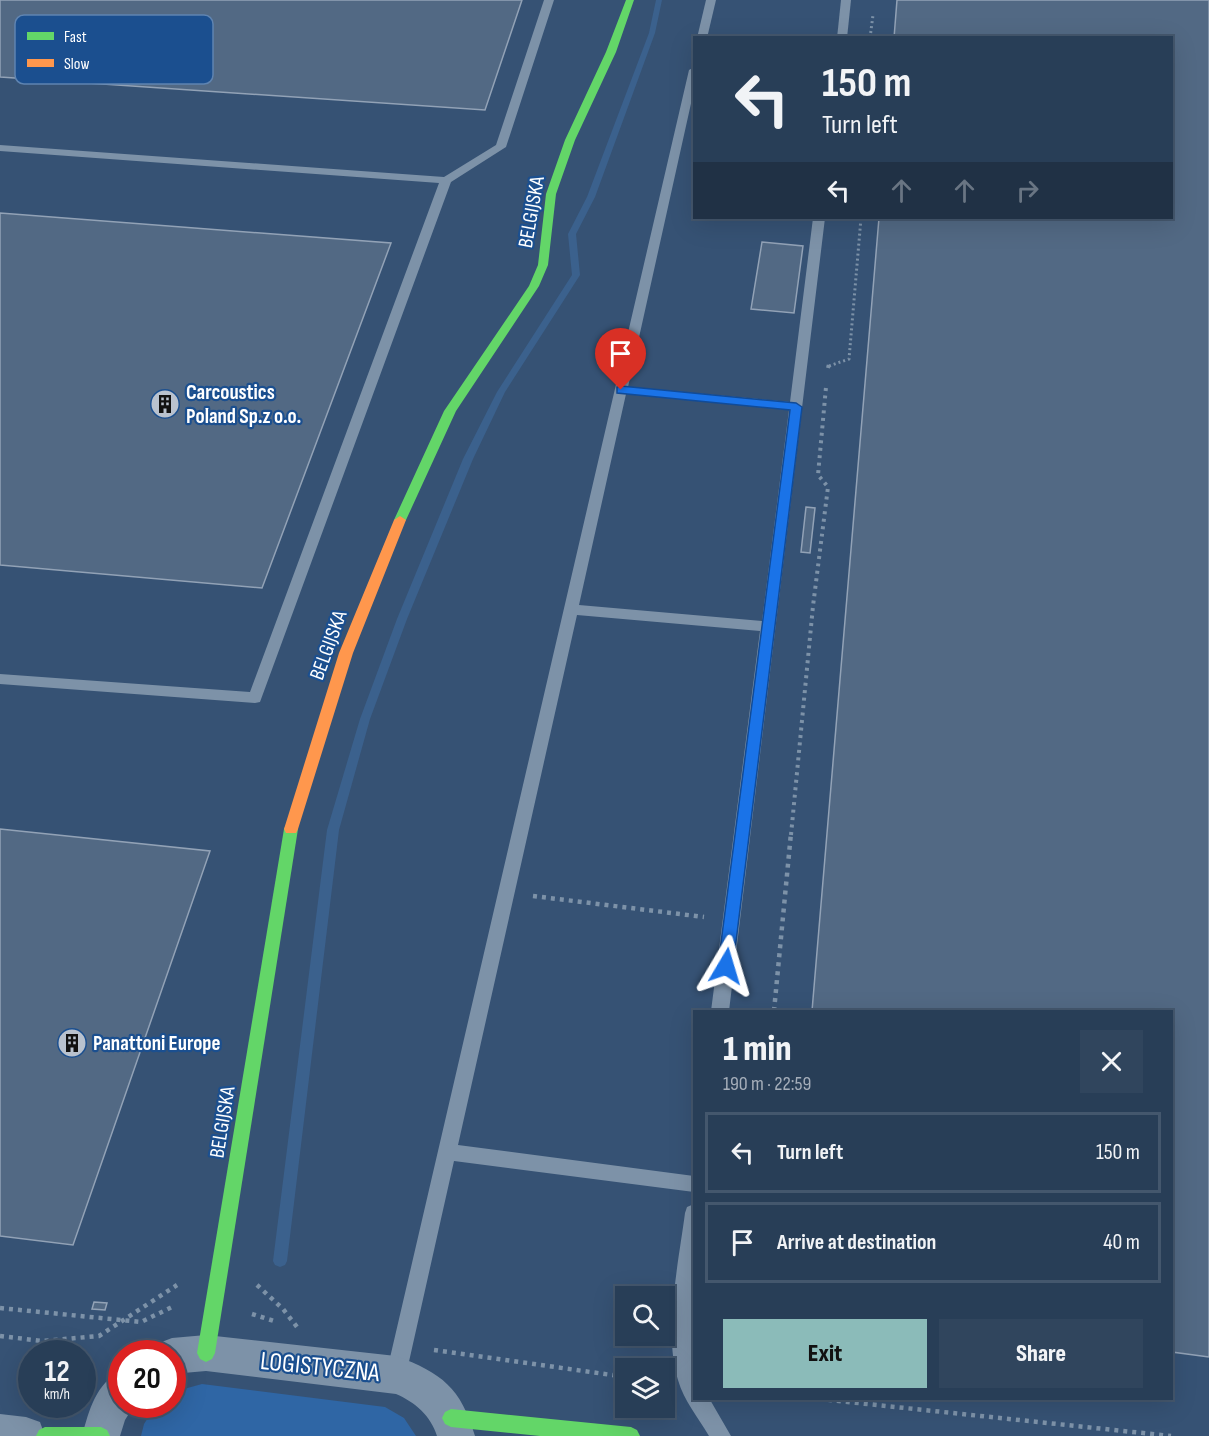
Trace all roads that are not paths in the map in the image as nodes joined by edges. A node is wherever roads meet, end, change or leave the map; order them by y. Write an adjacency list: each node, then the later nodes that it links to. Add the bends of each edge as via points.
1 (549, 0): 9 (lane, via 501,147)
2 (630, 0): 20 (street, BELGIJSKA, via 551,194 539,276 450,411 388,547 346,653 294,816)
3 (711, 0): 5 (lane)
4 (846, 0): 6 (lane)
5 (702, 36)
6 (842, 36)
7 (693, 74): 11 (lane)
8 (0, 148): 9 (lane)
9 (446, 180): 15 (lane, via 255,698)
10 (819, 219): 12 (lane)
11 (621, 390): 12 (lane); 13 (lane)
12 (796, 407): 14 (lane)
13 (571, 609): 14 (lane); 17 (lane)
14 (768, 627): 16 (lane)
15 (0, 679)
16 (720, 1010)
17 (447, 1152): 18 (lane); 21 (lane)
18 (693, 1184)
19 (693, 1221): 22 (lane, via 682,1332)
20 (189, 1355): 21 (street, LOGISTYCZNA)
21 (400, 1360): 25 (street, LOGISTYCZNA, via 442,1402)
22 (693, 1392)
23 (698, 1400): 31 (lane)
24 (108, 1412): 29 (street)
25 (453, 1427): 30 (street, LOGISTYCZNA)
26 (0, 1433): 27 (street)
27 (26, 1436)
28 (45, 1436): 29 (street)
29 (101, 1436)
30 (631, 1436)
31 (721, 1436)

